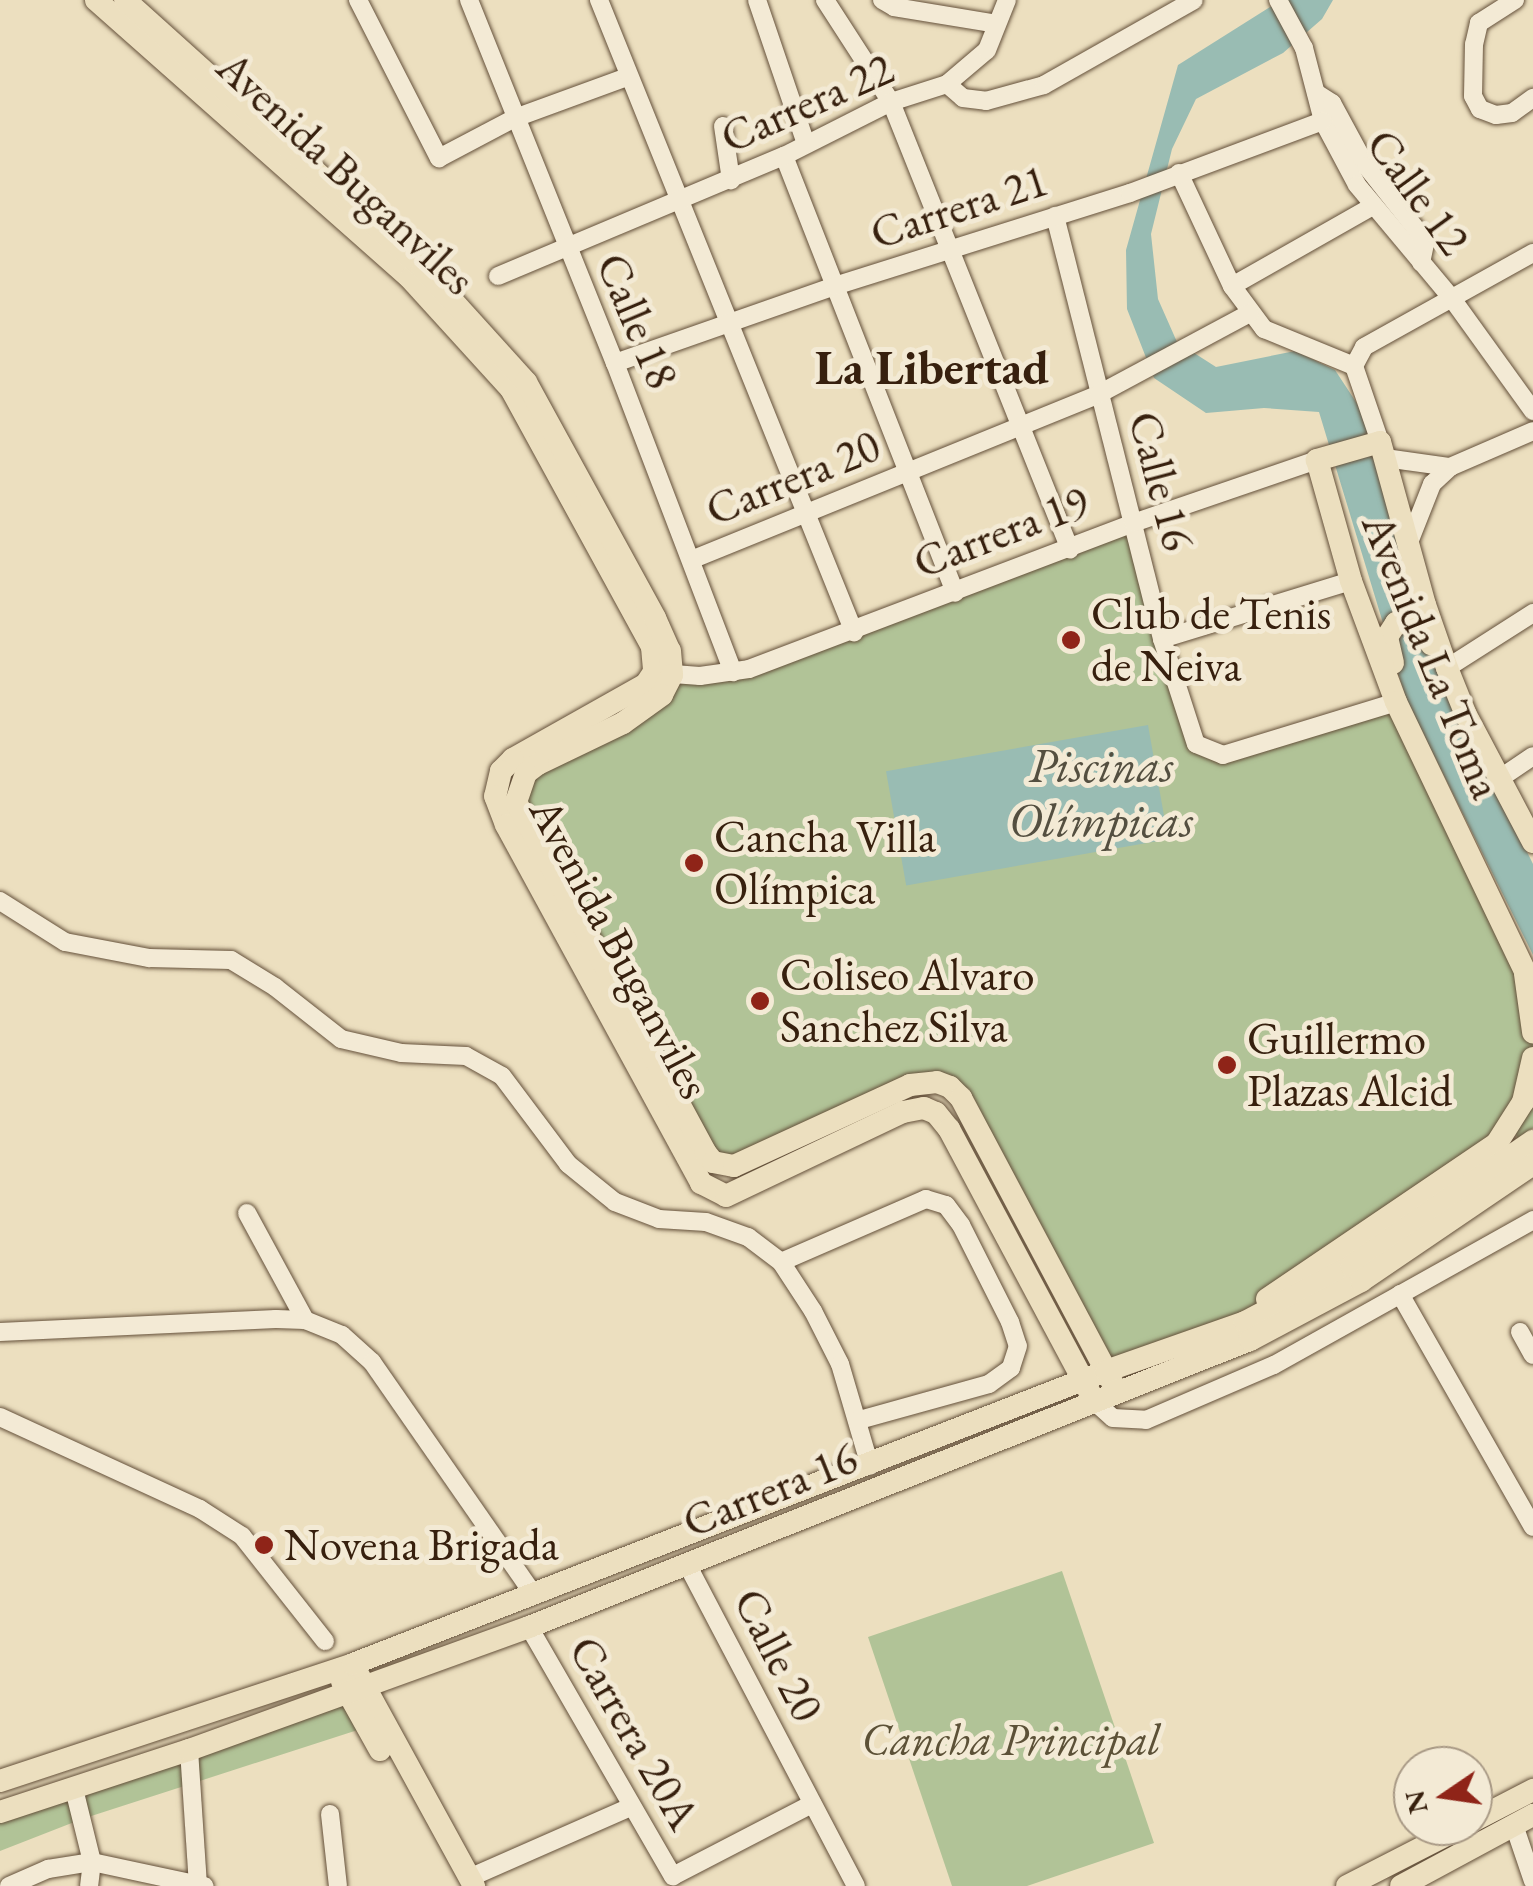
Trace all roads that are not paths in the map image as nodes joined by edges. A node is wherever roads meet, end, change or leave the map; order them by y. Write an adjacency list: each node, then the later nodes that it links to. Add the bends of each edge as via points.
1 (96, 0): 61 (main road, Avenida Buganviles, via 410,278 511,389)
2 (125, 0): 61 (main road, Avenida Buganviles, via 422,267 526,382 655,618 670,651)
3 (358, 0): 19 (street, via 439,158)
4 (469, 0): 19 (street, Calle 18)
5 (599, 0): 14 (street)
6 (757, 0): 22 (street)
7 (825, 0): 18 (street)
8 (882, 0): 13 (street)
9 (1007, 0): 13 (street)
10 (1194, 0): 15 (street, Carrera 22, via 1044,85 986,102 964,98)
11 (1278, 0): 16 (street, Calle 12, via 1304,48)
12 (1515, 0): 17 (street, via 1479,23 1473,96 1480,109 1496,115)
13 (997, 24): 15 (street, via 978,61)
14 (627, 77): 19 (street); 26 (street)
15 (947, 84): 18 (street, Carrera 22)
16 (1316, 92): 20 (street, Calle 12); 32 (street, via 1332,103 1366,166 1420,234)
17 (1533, 98)
18 (891, 102): 22 (street, Carrera 22); 30 (street)
19 (515, 118): 29 (street, Calle 18)
20 (1324, 121): 24 (street, Carrera 21); 27 (street, Calle 12)
21 (723, 126): 25 (street)
22 (806, 144): 23 (street, Carrera 22)
23 (784, 156): 25 (street, Carrera 22); 34 (street)
24 (1174, 175): 28 (street, Carrera 21); 35 (street)
25 (730, 180): 26 (street, Carrera 22)
26 (681, 199): 29 (street, Carrera 22); 38 (street)
27 (1373, 206): 32 (street, Calle 12); 35 (street)
28 (1055, 216): 30 (street, Carrera 21); 41 (street, Calle 16)
29 (565, 246): 33 (street, Carrera 22); 39 (street, Calle 18)
30 (953, 248): 34 (street, Carrera 21); 43 (street)
31 (1533, 253): 36 (street)
32 (1421, 264): 36 (street, Calle 12)
33 (498, 276)
34 (835, 286): 38 (street, Carrera 21); 48 (street)
35 (1232, 286): 37 (street)
36 (1452, 300): 40 (street, via 1364,347); 42 (street, Calle 12)
37 (1250, 313): 40 (street, via 1278,339); 41 (street, Carrera 20)
38 (732, 322): 39 (street, Carrera 21); 49 (street)
39 (615, 363): 53 (street, Calle 18)
40 (1354, 366): 45 (street, Avenida La Toma)
41 (1099, 394): 43 (street, Carrera 20); 50 (street, Calle 16)
42 (1533, 410)
43 (1018, 427): 48 (street, Carrera 20); 52 (street)
44 (1533, 431): 47 (street, Carrera 19)
45 (1380, 448): 46 (main road, Carrera 19); 47 (street, Carrera 19); 51 (main road, Avenida La Toma)
46 (1323, 458): 50 (street, Carrera 19); 54 (main road, Avenida La Toma)
47 (1450, 466): 51 (street, via 1432,484)
48 (910, 470): 49 (street, Carrera 20); 55 (street)
49 (806, 514): 53 (street, Carrera 20); 57 (street)
50 (1133, 523): 52 (street, Carrera 19); 58 (street, Calle 16)
51 (1408, 545): 59 (main road, Avenida La Toma)
52 (1070, 549): 55 (street, Carrera 19)
53 (691, 560): 60 (street, Calle 18)
54 (1351, 580): 58 (street); 62 (main road, Avenida La Toma)
55 (956, 593): 57 (street, Carrera 19)
56 (1533, 613): 59 (street)
57 (854, 632): 60 (street, Carrera 19)
58 (1162, 639): 62 (street, Calle 16, via 1190,732 1213,754)
59 (1447, 668): 63 (main road, Avenida La Toma)
60 (733, 672): 61 (street, Carrera 19)
61 (663, 674): 84 (main road, Avenida Buganviles, via 650,706 526,773 516,802 704,1152 713,1162 734,1166 910,1084 950,1087); 85 (main road, Avenida Buganviles, via 513,759 501,771 496,796 692,1170 709,1190 726,1196 903,1112 936,1112)
62 (1396, 702): 64 (main road, Avenida La Toma)
63 (1466, 714): 64 (main road, via 1423,628 1403,621 1387,637); 66 (main road, Avenida La Toma)
64 (1411, 729): 69 (main road, Avenida La Toma)
65 (1533, 756): 66 (street)
66 (1502, 778): 67 (main road, Avenida La Toma)
67 (1533, 842)
68 (0, 901): 77 (street, via 65,942 149,958 231,960 276,986 341,1040 401,1053 466,1056 502,1076 568,1164 615,1202 659,1219 706,1222 748,1237)
69 (1529, 979): 70 (main road, Avenida La Toma)
70 (1533, 1032)
71 (1533, 1058): 80 (main road, via 1523,1102 1497,1143 1270,1296)
72 (1533, 1140): 74 (main road, Carrera 16)
73 (1533, 1164): 74 (main road, Carrera 16)
74 (1493, 1178): 80 (main road, Carrera 16); 84 (main road, Carrera 16, via 1320,1306 1250,1340)
75 (247, 1213): 79 (street)
76 (1533, 1220): 78 (street)
77 (781, 1262): 87 (street, via 814,1311); 87 (street, via 926,1199 946,1206 961,1225 1010,1322 1018,1346 1011,1368 989,1384)
78 (1400, 1294): 85 (street, via 1274,1365 1146,1420 1113,1418); 89 (street)
79 (305, 1320): 81 (street); 91 (street, via 342,1335 372,1362)
80 (1245, 1322): 84 (main road, Carrera 16)
81 (0, 1332)
82 (1520, 1332): 83 (street)
83 (1533, 1355)
84 (1111, 1382): 85 (main road, Carrera 16)
85 (1088, 1391): 88 (main road, Carrera 16); 90 (main road, Carrera 16)
86 (0, 1418): 93 (street, via 200,1509 242,1536)
87 (859, 1420): 88 (street)
88 (870, 1466): 91 (main road, Carrera 16)
89 (1533, 1528)
90 (688, 1566): 92 (main road, Carrera 16); 100 (street, Calle 20)
91 (534, 1594): 94 (main road, Carrera 16)
92 (529, 1627): 95 (main road, Carrera 16); 101 (street, Carrera 20A)
93 (324, 1641)
94 (344, 1667): 95 (main road); 97 (main road, Carrera 16)
95 (355, 1689): 96 (main road, Carrera 16); 109 (main road)
96 (189, 1750): 98 (main road, Carrera 16); 110 (street)
97 (0, 1780)
98 (74, 1789): 103 (main road, Carrera 16); 107 (street)
99 (1533, 1790): 102 (main road)
100 (812, 1804): 101 (street, Carrera 20A, via 674,1876); 114 (street, Calle 20)
101 (630, 1808): 109 (street)
102 (1493, 1811)
103 (0, 1812)
104 (330, 1814): 113 (street)
105 (1524, 1820): 108 (street); 116 (main road)
106 (1425, 1846): 115 (main road)
107 (92, 1862): 110 (street); 111 (street, via 48,1869); 112 (street)
108 (1533, 1881)
109 (467, 1883)
110 (200, 1885)
111 (9, 1886)
112 (89, 1886)
113 (338, 1886)
114 (856, 1886)
115 (1347, 1886)
116 (1400, 1886)

